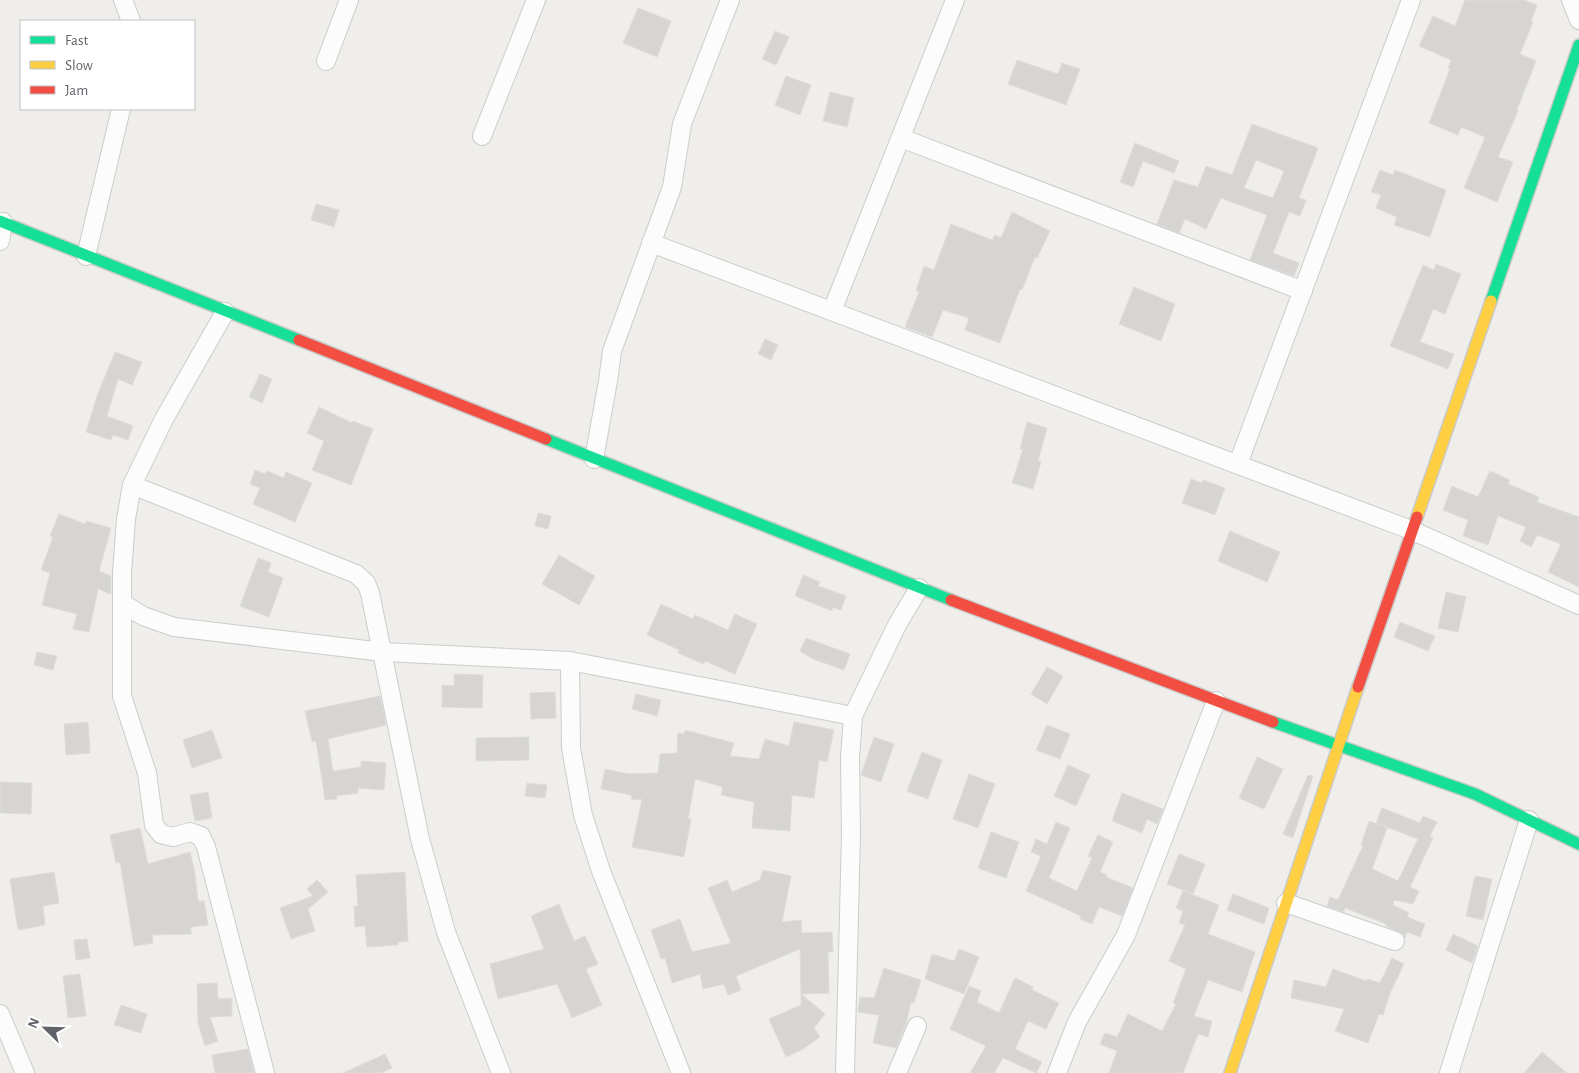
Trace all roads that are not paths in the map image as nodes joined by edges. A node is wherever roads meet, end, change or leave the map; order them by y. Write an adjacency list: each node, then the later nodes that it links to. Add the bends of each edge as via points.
1 (123, 0): 8 (street)
2 (349, 0): 11 (street)
3 (536, 0): 13 (street)
4 (730, 0): 17 (street, via 682,124 672,187)
5 (955, 0): 14 (street)
6 (1411, 0): 19 (street)
7 (1571, 0): 9 (street)
8 (131, 20)
9 (1579, 20)
10 (1579, 45): 25 (street)
11 (326, 61)
12 (121, 110): 18 (street)
13 (482, 136)
14 (900, 138): 19 (street); 21 (street)
15 (2, 222): 16 (street); 18 (street)
16 (0, 241)
17 (651, 244): 21 (street); 22 (street, via 612,351)
18 (86, 256): 20 (street)
19 (1302, 291): 23 (street)
20 (225, 312): 22 (street); 24 (street, via 164,418)
21 (832, 312): 23 (street)
22 (594, 459): 26 (street)
23 (1238, 464): 25 (street)
24 (132, 485): 27 (street, via 126,519); 29 (street, via 356,574 370,592)
25 (1412, 530): 28 (street); 33 (street)
26 (919, 588): 31 (street); 32 (street, via 897,625)
27 (122, 603): 29 (street, via 143,616 174,627); 41 (street, via 122,696 147,773 154,825 161,834 173,837 190,832 201,836 206,847)
28 (1579, 605)
29 (382, 652): 30 (street); 42 (street, via 420,840 446,932)
30 (570, 661): 32 (street); 43 (street, via 571,748 583,815)
31 (1216, 701): 33 (street); 46 (street, via 1126,936 1077,1022)
32 (853, 716): 44 (street)
33 (1338, 746): 34 (street, via 1475,794); 36 (street)
34 (1529, 820): 35 (street); 48 (street)
35 (1579, 844)
36 (1286, 902): 37 (street); 47 (street)
37 (1395, 941)
38 (0, 1014): 40 (street)
39 (917, 1026): 45 (street)
40 (25, 1073)
41 (265, 1073)
42 (501, 1073)
43 (681, 1073)
44 (845, 1073)
45 (897, 1073)
46 (1057, 1073)
47 (1230, 1073)
48 (1449, 1073)

